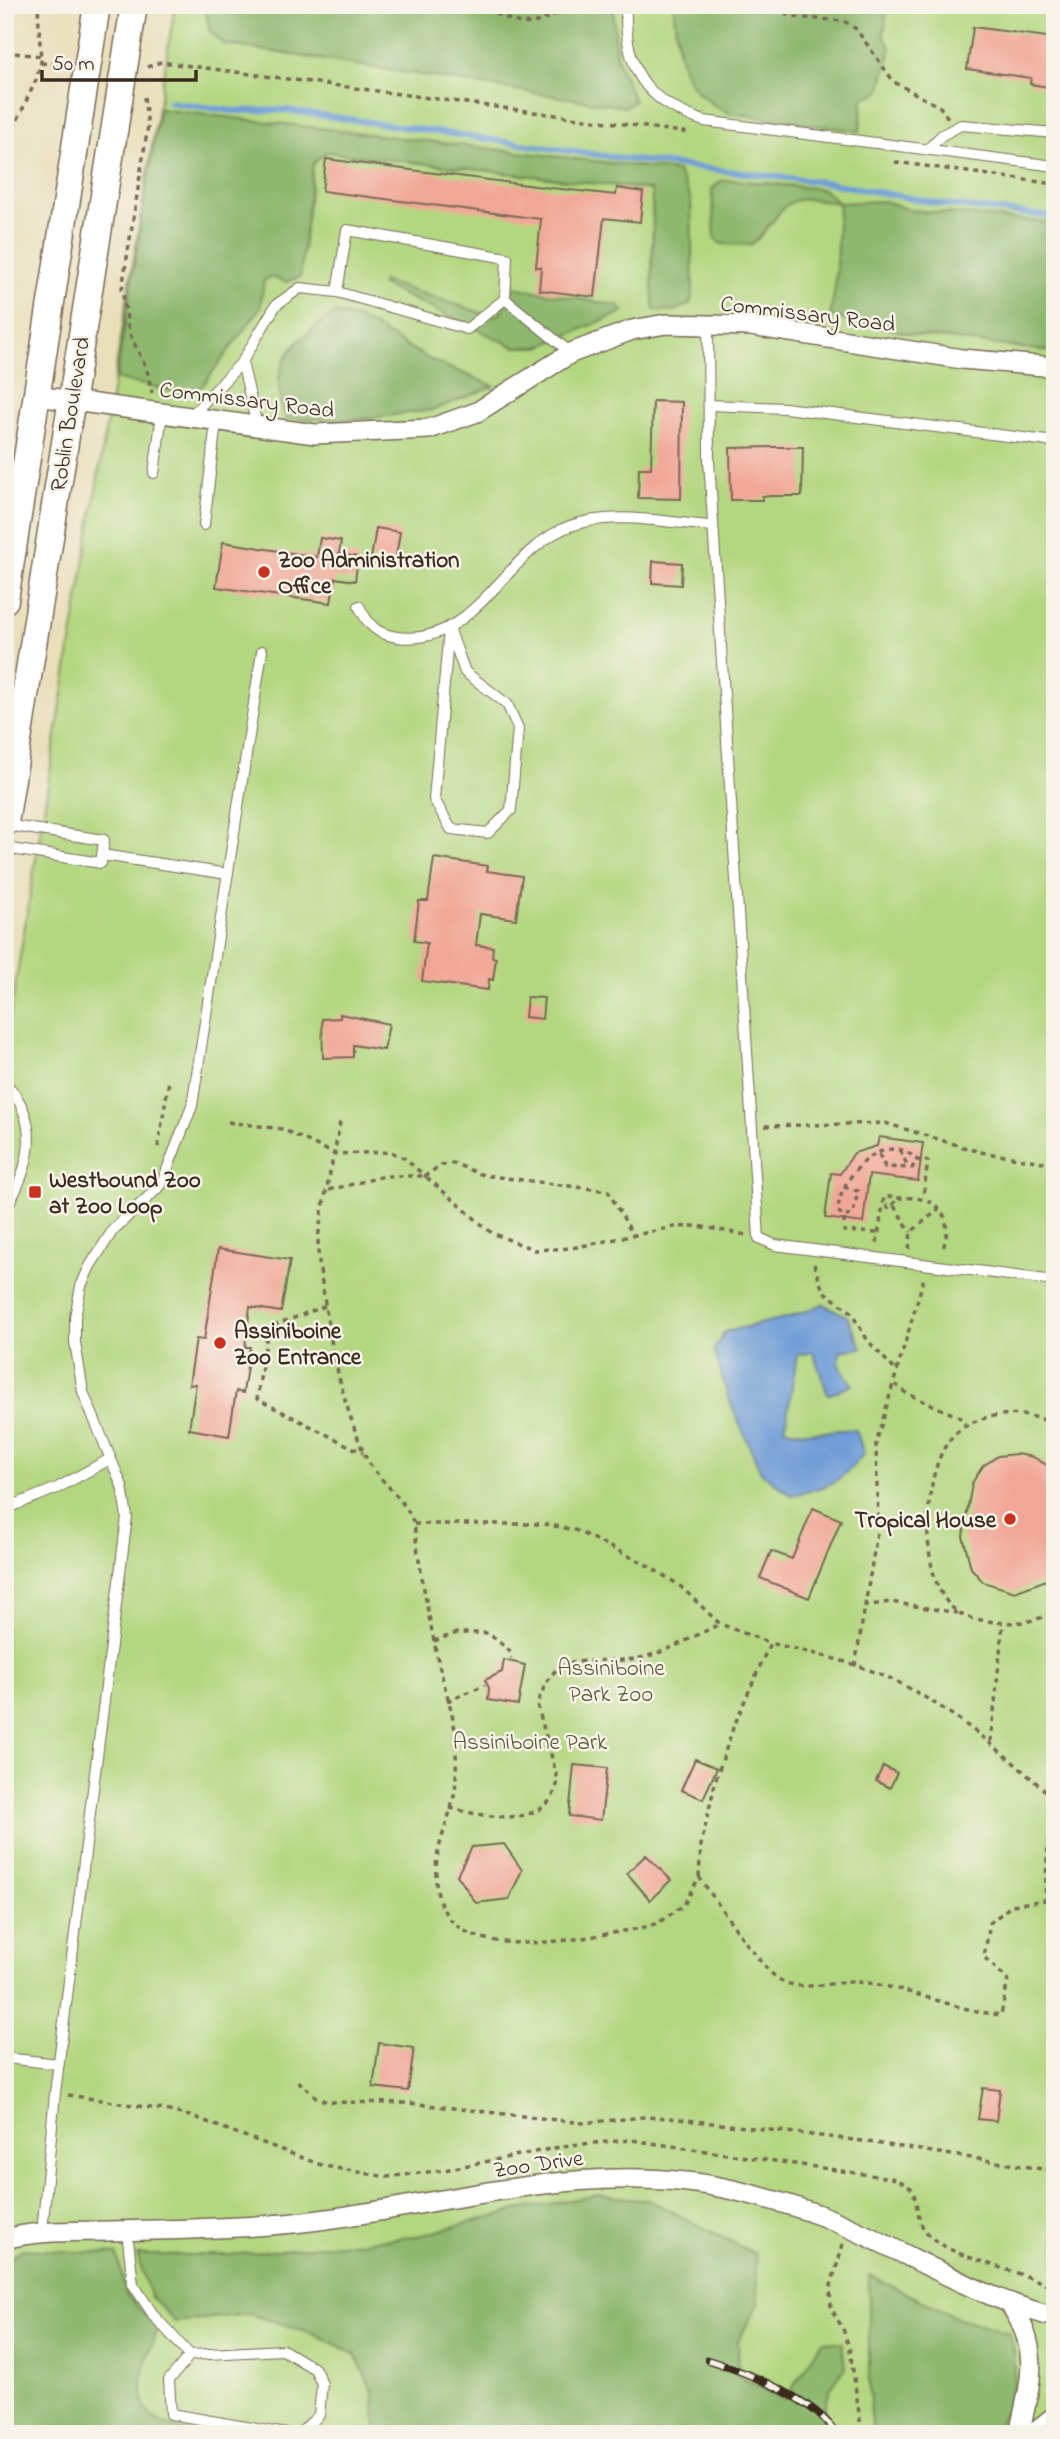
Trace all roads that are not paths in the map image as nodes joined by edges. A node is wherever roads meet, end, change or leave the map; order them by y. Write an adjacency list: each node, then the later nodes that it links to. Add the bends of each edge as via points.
1 (97, 5): 13 (main road, Roblin Boulevard)
2 (134, 5): 14 (main road, Roblin Boulevard, via 140,71)
3 (626, 5): 5 (lane, via 625,38 638,74 657,98 683,114 704,121)
4 (1055, 133): 5 (lane, via 961,125)
5 (927, 150): 6 (lane)
6 (1055, 166)
7 (337, 292): 8 (lane, via 467,329); 8 (lane, via 347,230 507,258); 11 (lane, via 300,288 285,296)
8 (505, 299): 10 (lane)
9 (708, 324): 10 (street, Commissary Road, via 649,326); 12 (street, Commissary Road); 15 (lane)
10 (571, 353): 19 (street, Commissary Road, via 477,412 429,429 336,435)
11 (242, 362): 17 (lane); 19 (lane)
12 (1055, 367)
13 (37, 396): 14 (street, Commissary Road); 24 (main road, Roblin Boulevard)
14 (72, 400): 16 (street, Commissary Road); 28 (main road, Roblin Boulevard)
15 (709, 405): 20 (lane, via 785,408); 23 (lane)
16 (157, 413): 17 (street, Commissary Road); 21 (lane)
17 (189, 418): 18 (street, Commissary Road)
18 (216, 422): 19 (street, Commissary Road); 22 (lane)
19 (258, 428)
20 (1055, 442)
21 (154, 473)
22 (204, 524)
23 (713, 526): 26 (lane, via 621,519 569,527 536,546); 34 (lane, via 759,1238 775,1245)
24 (5, 600)
25 (359, 606): 26 (lane, via 370,627 380,633 414,639)
26 (449, 628): 26 (lane, via 434,799 451,829 488,832 510,810 518,728 506,704 465,672)
27 (262, 651): 31 (lane)
28 (5, 824): 30 (lane, via 104,840)
29 (5, 848): 30 (lane)
30 (101, 859): 31 (lane)
31 (228, 874): 35 (lane, via 192,1106 161,1185 113,1230 81,1286 75,1317 77,1368)
32 (5, 1083): 33 (lane, via 25,1114 31,1150)
33 (5, 1210)
34 (1055, 1281)
35 (110, 1459): 36 (lane, via 57,1489); 38 (lane, via 125,1496 126,1531)
36 (5, 1509)
37 (5, 2058): 38 (lane)
38 (59, 2064): 40 (lane)
39 (127, 2231): 40 (street, Zoo Drive); 42 (street, Zoo Drive, via 346,2218 540,2186 665,2179 732,2189 821,2216); 44 (lane, via 133,2284 154,2316)
40 (43, 2233): 41 (street, Zoo Drive)
41 (5, 2239)
42 (1011, 2306): 43 (street, Zoo Drive); 48 (street, via 1026,2327 1032,2365)
43 (1055, 2317)
44 (190, 2355): 46 (lane, via 169,2380 171,2414); 47 (lane, via 283,2350 315,2368 323,2384 318,2415)
45 (1055, 2416): 49 (street)
46 (286, 2434)
47 (299, 2434)
48 (1019, 2434)
49 (1032, 2434)

